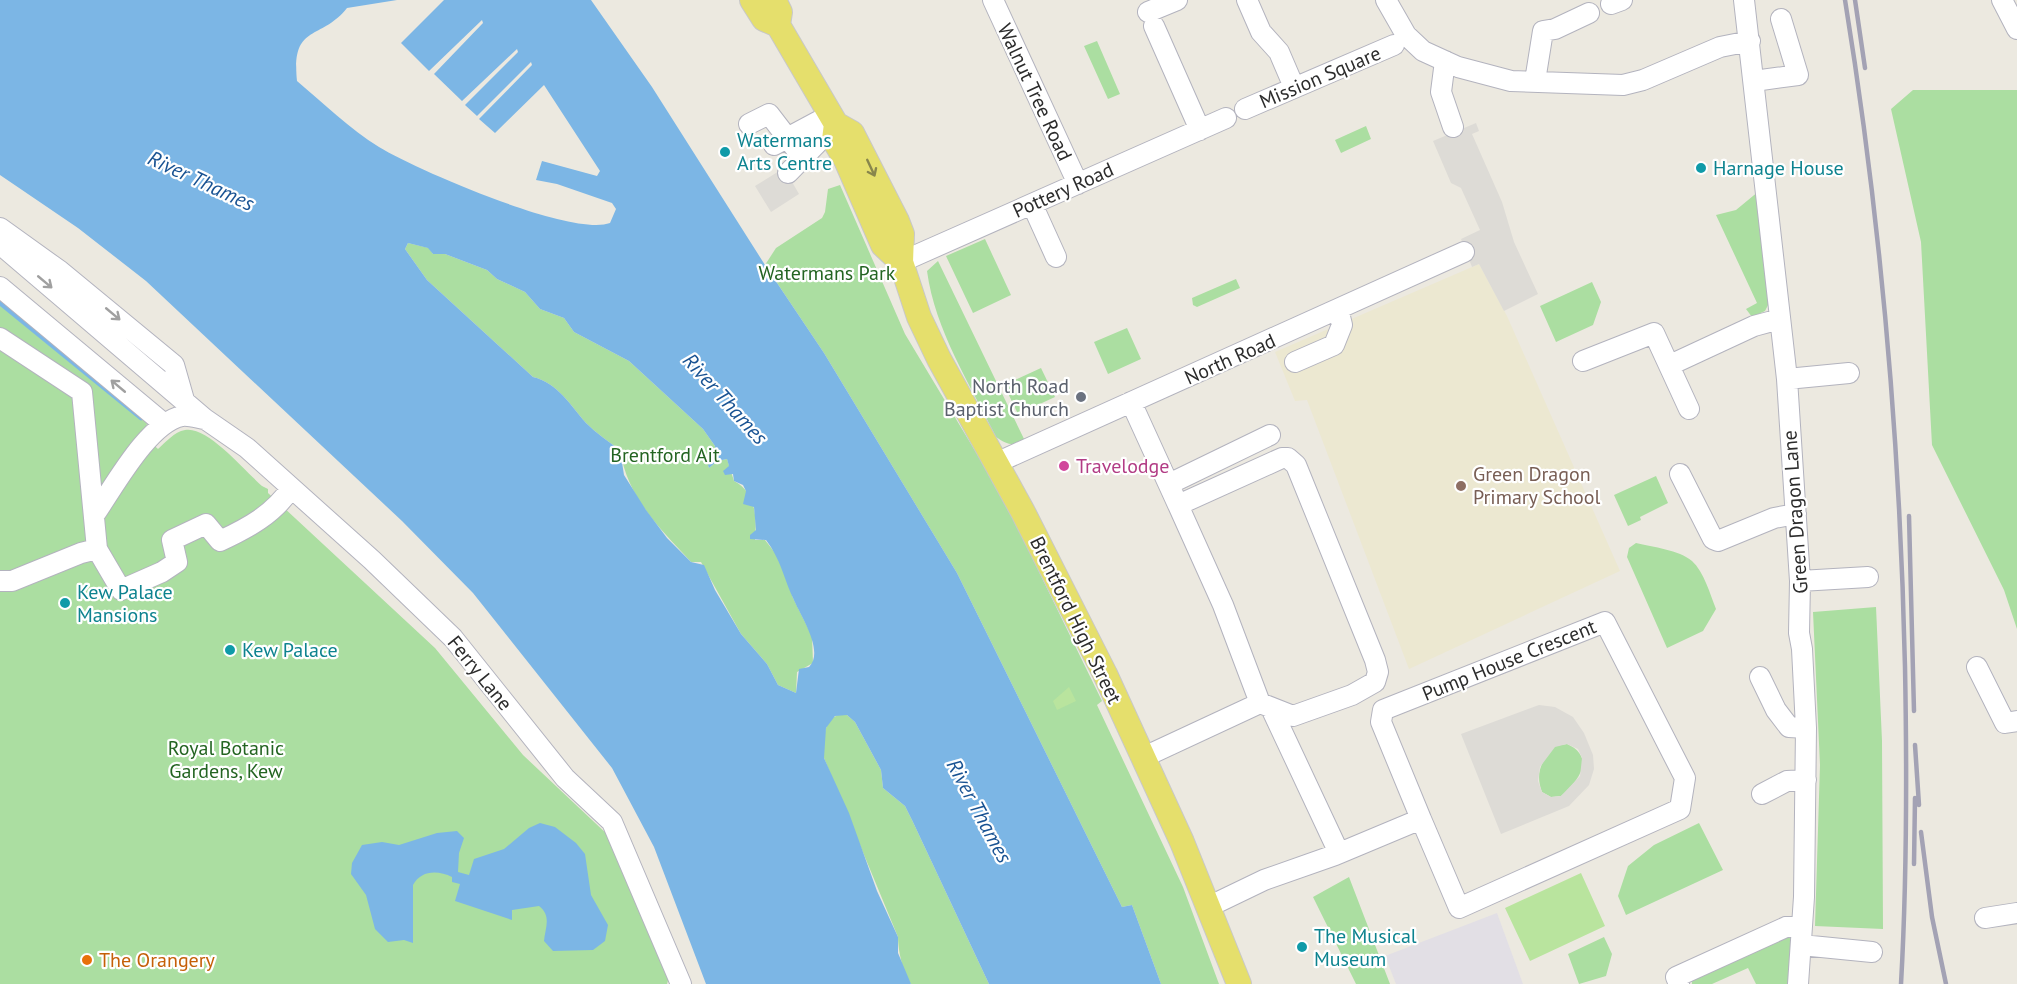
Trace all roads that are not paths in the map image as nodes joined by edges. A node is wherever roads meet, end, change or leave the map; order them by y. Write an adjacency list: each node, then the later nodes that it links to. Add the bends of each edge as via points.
1 (752, 0): 11 (main road, Brentford High Street, via 764,19)
2 (774, 0): 11 (main road, Brentford High Street, via 780,12)
3 (993, 0): 28 (street, Walnut Tree Road)
4 (1177, 0): 24 (street, via 1151,19)
5 (1247, 0): 18 (street, via 1261,32 1279,52)
6 (1386, 0): 15 (street, via 1406,35 1423,51)
7 (1744, 0): 13 (street, Green Dragon Lane)
8 (2002, 0): 12 (street)
9 (1589, 13): 16 (street, via 1543,31)
10 (1781, 19): 17 (street, via 1798,75)
11 (778, 25): 21 (main road, Brentford High Street)
12 (2017, 29)
13 (1750, 41): 16 (street, via 1720,47 1623,85); 17 (street, Green Dragon Lane)
14 (1394, 45): 18 (street, Mission Square)
15 (1445, 61): 16 (street, via 1503,80); 23 (street, via 1441,92)
16 (1535, 81)
17 (1754, 81): 37 (street, Green Dragon Lane)
18 (1294, 87): 19 (street, Mission Square)
19 (1245, 109)
20 (1226, 118): 24 (street, Pottery Road)
21 (833, 119): 25 (street); 26 (street); 34 (main road, Brentford High Street, via 852,133 897,221 902,234)
22 (749, 124): 25 (street, via 769,114)
23 (1453, 127)
24 (1200, 129): 28 (street, Pottery Road)
25 (781, 142): 26 (street)
26 (802, 157): 27 (street)
27 (788, 173)
28 (1078, 184): 29 (street, Pottery Road)
29 (1032, 204): 33 (street); 34 (street, Pottery Road)
30 (0, 228): 44 (street, one-way to 44, via 60,271 174,365)
31 (0, 244): 44 (street, Ferry Lane, one-way to 44)
32 (1464, 252): 36 (street, North Road)
33 (1056, 257)
34 (902, 262): 50 (main road, Brentford High Street, via 916,309 939,359)
35 (0, 287): 48 (street, one-way to 35)
36 (1338, 309): 40 (street, via 1342,325 1334,345); 45 (street, North Road)
37 (1780, 319): 41 (street, via 1754,326); 43 (street, Green Dragon Lane)
38 (0, 338): 55 (street, via 82,392)
39 (1583, 361): 41 (street, via 1650,333 1658,336)
40 (1295, 362)
41 (1670, 365): 46 (street)
42 (1849, 373): 43 (street)
43 (1787, 379): 56 (street, Green Dragon Lane)
44 (184, 400): 47 (street, Ferry Lane)
45 (1131, 402): 50 (street, North Road); 52 (street)
46 (1689, 409)
47 (205, 418): 48 (street, via 184,416); 53 (street, Ferry Lane, via 233,436)
48 (163, 423): 55 (street)
49 (1270, 435): 52 (street)
50 (996, 463): 66 (main road, Brentford High Street, via 1068,599)
51 (1680, 474): 56 (street, via 1713,539 1718,541 1773,518)
52 (1169, 484): 54 (street)
53 (291, 488): 57 (street, via 263,518 220,541 206,524 172,540 177,561 162,573 121,590); 77 (street, Ferry Lane, via 453,638 565,778 612,822)
54 (1178, 505): 63 (street); 63 (street, via 1282,458 1296,465 1378,672 1375,682 1352,694 1293,716)
55 (94, 514): 57 (street)
56 (1796, 514): 60 (street, Green Dragon Lane)
57 (97, 549): 59 (street, via 12,581)
58 (1868, 577): 60 (street)
59 (0, 581)
60 (1800, 581): 65 (street, Green Dragon Lane, via 1798,633 1803,649)
61 (1977, 667): 64 (street, via 2005,723)
62 (1760, 676): 65 (street, via 1788,727)
63 (1266, 705): 66 (street); 70 (street)
64 (2017, 721)
65 (1806, 728): 67 (street, Green Dragon Lane)
66 (1144, 757): 71 (main road, Brentford High Street)
67 (1806, 780): 68 (street, via 1787,781); 74 (street, Green Dragon Lane)
68 (1762, 794)
69 (1421, 819): 69 (street, Pump House Crescent, via 1380,722 1383,710 1605,622 1685,778 1680,809 1459,908); 70 (street)
70 (1339, 853): 71 (street, via 1264,880)
71 (1208, 907): 78 (main road, Brentford High Street)
72 (2017, 912): 73 (street)
73 (1985, 918)
74 (1802, 925): 75 (street, Green Dragon Lane); 79 (street, via 1786,927 1696,967 1676,977)
75 (1801, 945): 76 (street); 80 (street, Green Dragon Lane)
76 (1872, 952)
77 (681, 984)
78 (1239, 984)
79 (1679, 984)
80 (1798, 984)

